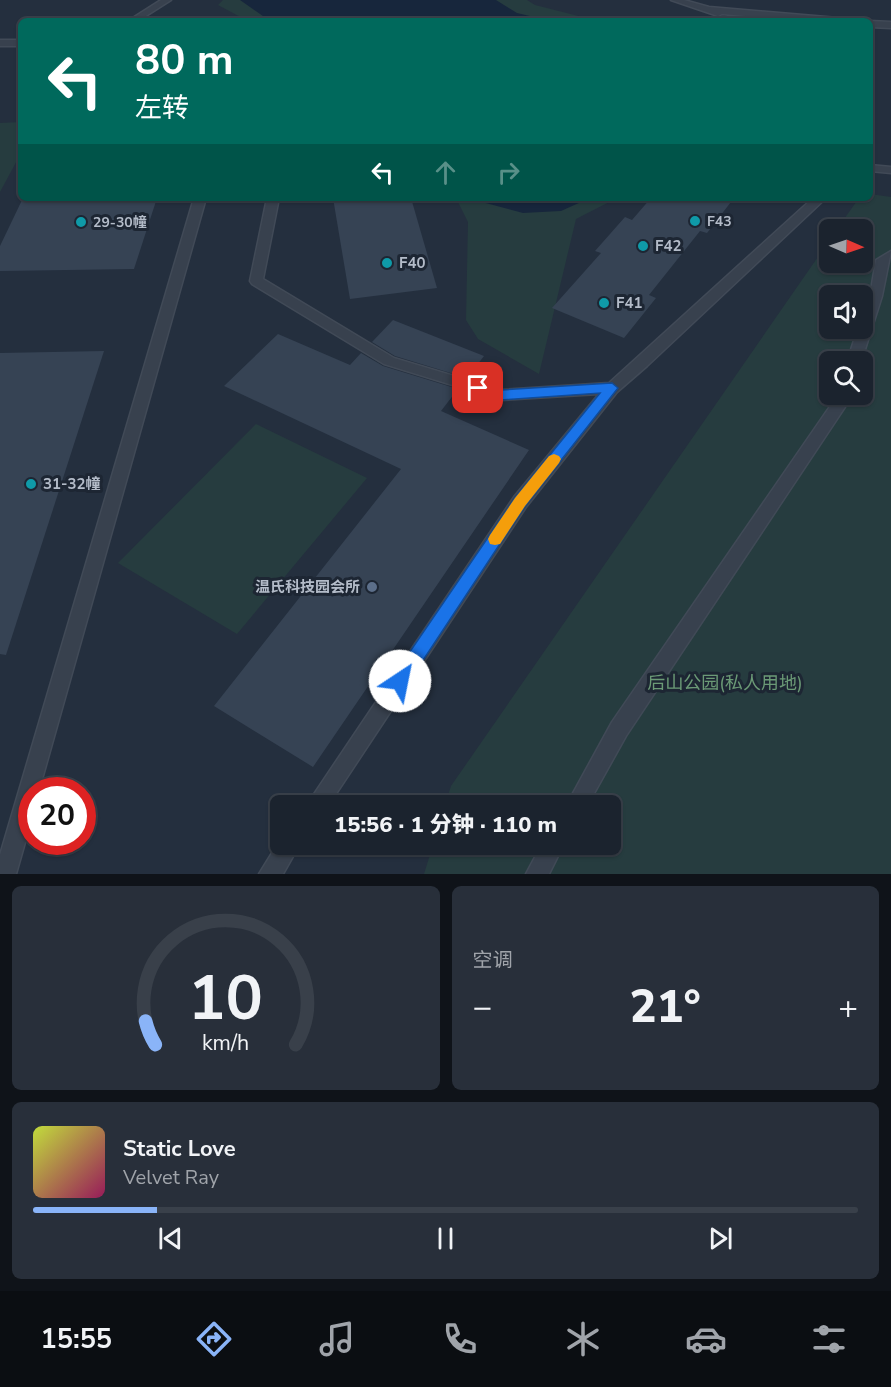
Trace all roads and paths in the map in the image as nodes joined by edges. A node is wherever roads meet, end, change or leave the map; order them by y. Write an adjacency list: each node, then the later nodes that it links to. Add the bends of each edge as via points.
1 (167, 0): 4 (lane)
2 (675, 0): 3 (lane)
3 (708, 10): 5 (lane); 6 (lane)
4 (137, 18)
5 (731, 18)
6 (781, 18)
7 (873, 24): 8 (lane)
8 (891, 25)
9 (0, 43): 10 (lane)
10 (18, 43)
11 (873, 168): 12 (lane)
12 (891, 170)
13 (199, 201): 24 (lane)
14 (272, 201): 18 (lane, via 255,281 388,361 501,395)
15 (817, 201): 18 (lane)
16 (891, 255): 17 (lane, via 882,260 876,296)
17 (858, 351)
18 (612, 388): 20 (lane, via 520,502)
19 (839, 405): 21 (lane, via 619,729)
20 (323, 795)
21 (582, 795)
22 (283, 855): 25 (lane)
23 (548, 855): 26 (lane)
24 (5, 874)
25 (270, 874)
26 (537, 874)

